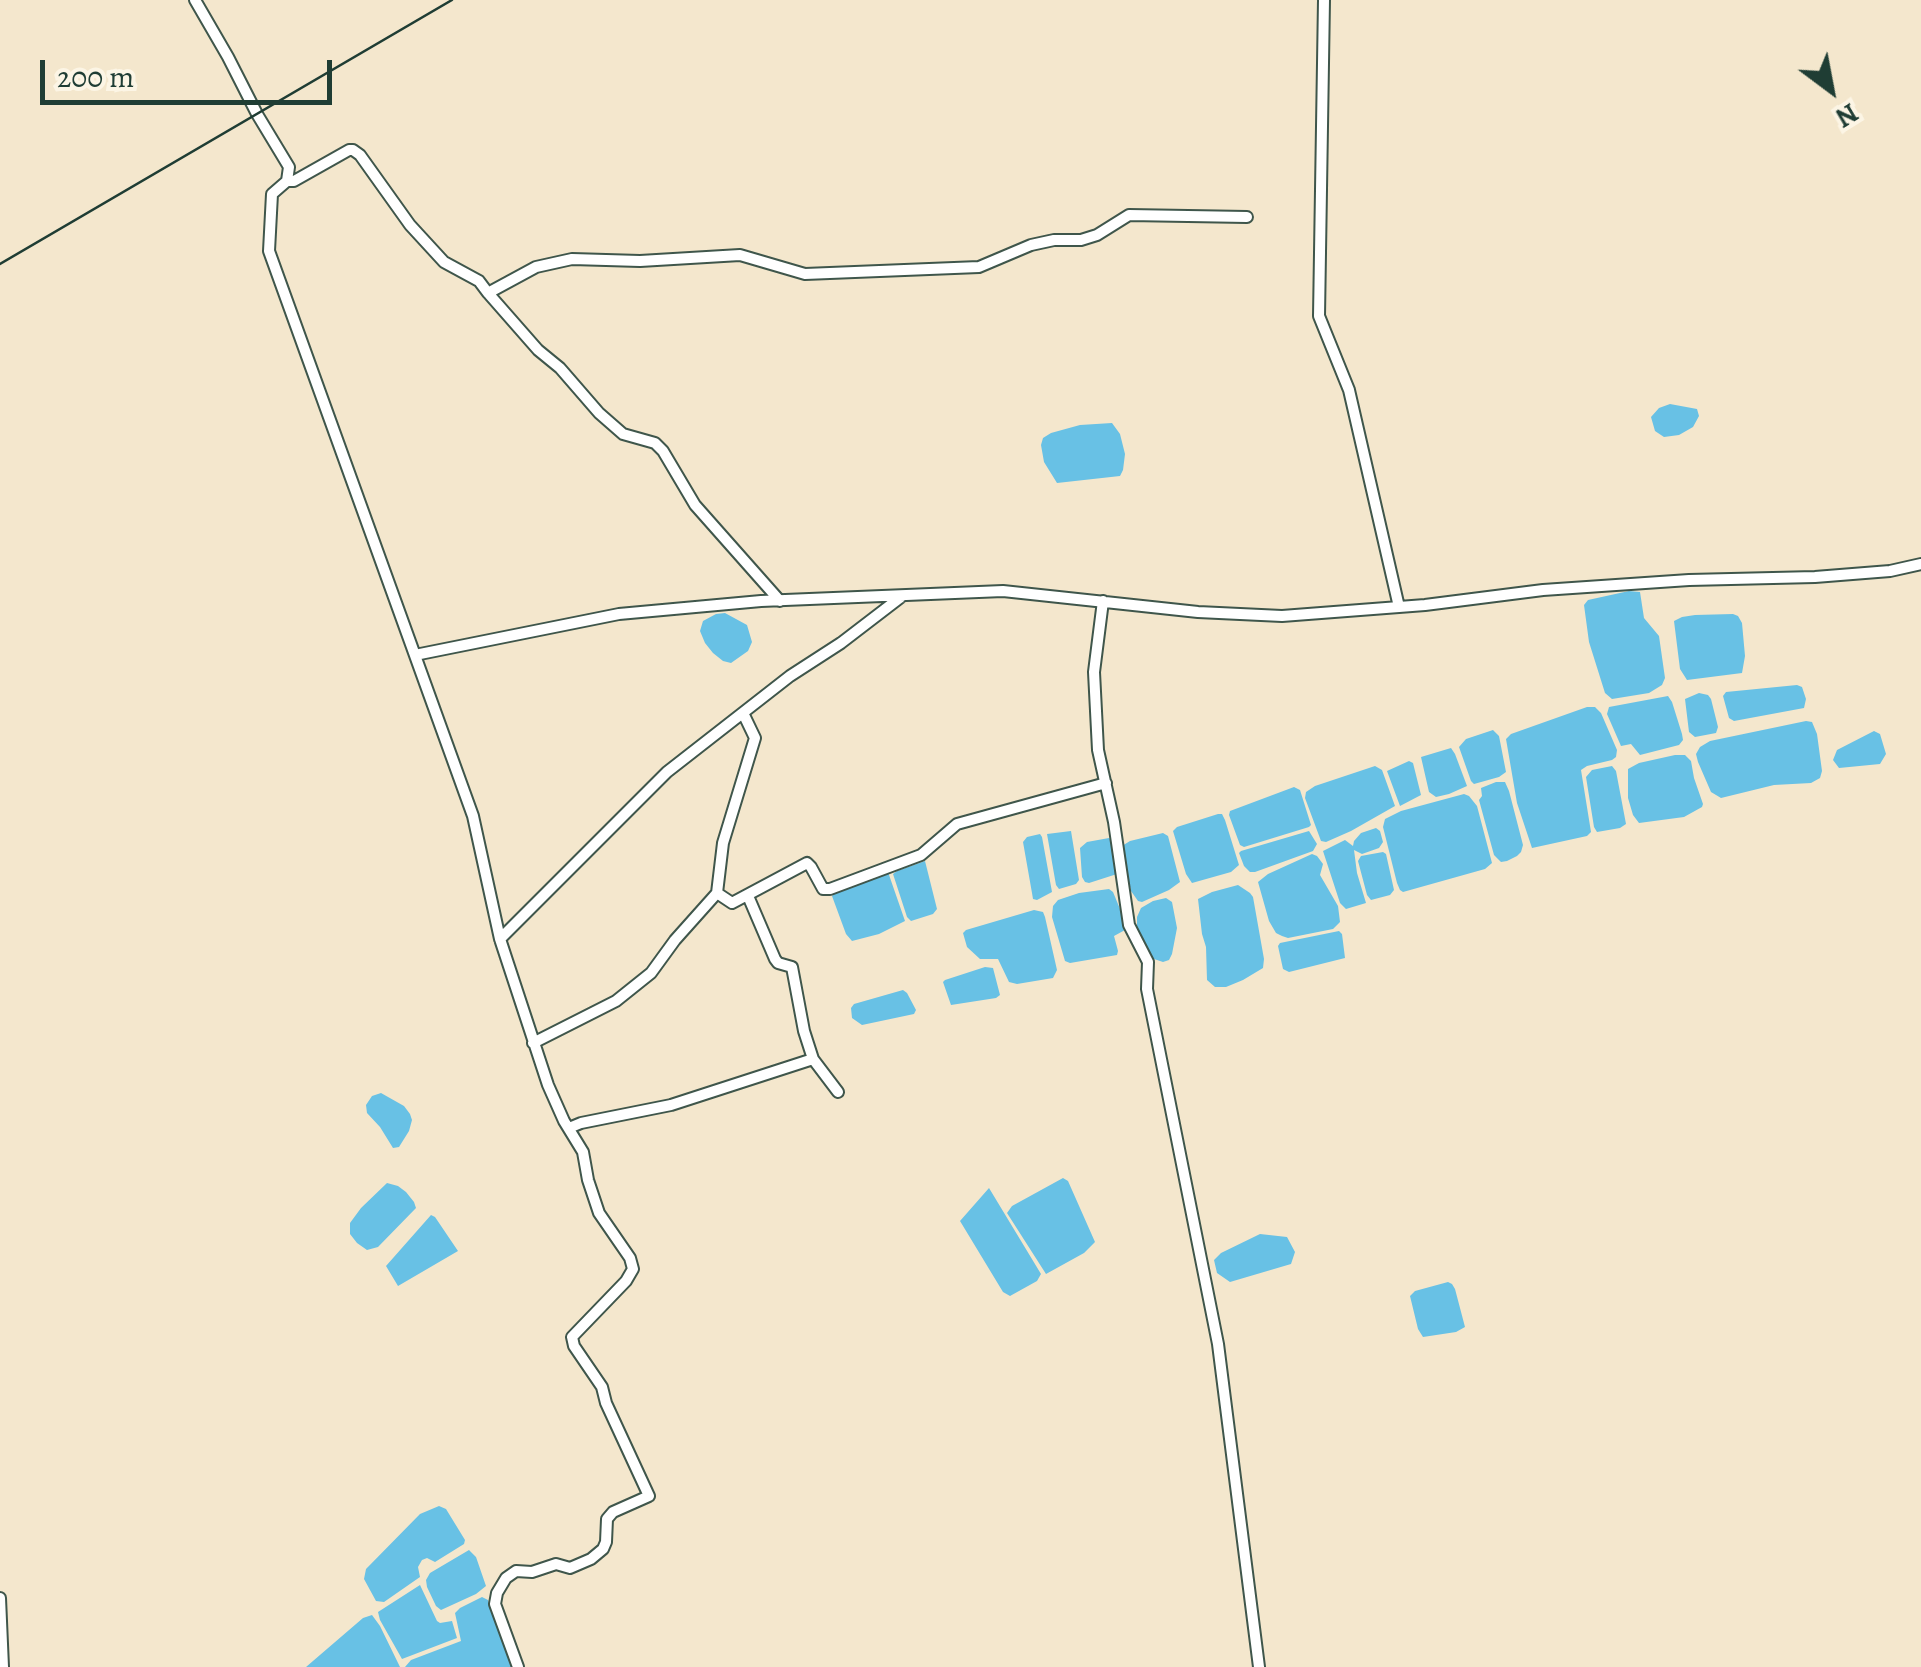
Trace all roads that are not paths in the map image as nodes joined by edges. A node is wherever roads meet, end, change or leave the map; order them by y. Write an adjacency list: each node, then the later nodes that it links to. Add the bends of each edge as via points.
1 (195, 0): 3 (street, via 289,167)
2 (1324, 0): 10 (street, via 1319,316 1349,390)
3 (288, 181): 5 (street, via 353,150 444,262 480,280); 11 (street, via 272,194 269,251)
4 (1247, 217): 5 (street, via 1129,215 1096,236 1032,245 980,267 805,274 740,255 572,259 536,267)
5 (488, 293): 8 (street, via 599,413 623,434 664,452 696,505)
6 (1921, 564): 10 (street, via 1815,577 1542,590)
7 (902, 596): 8 (street); 9 (street, via 1003,590); 12 (street)
8 (780, 601): 11 (street, via 618,614)
9 (1103, 601): 10 (street, via 1282,616); 13 (street, via 1094,672)
10 (1399, 607)
11 (415, 655): 16 (street, via 472,816)
12 (743, 713): 14 (street, via 755,738 724,842); 16 (street, via 667,772)
13 (1106, 783): 15 (street, via 957,824 921,855 830,888 823,889 807,863); 24 (street, via 1129,925 1148,962 1147,990 1218,1344)
14 (717, 893): 15 (street, via 732,904); 17 (street, via 651,973 616,1001)
15 (748, 896): 18 (street, via 775,959 792,967)
16 (500, 939): 17 (street)
17 (533, 1043): 20 (street)
18 (813, 1059): 19 (street); 20 (street, via 672,1105)
19 (838, 1092)
20 (569, 1128): 23 (street, via 584,1152 599,1213 633,1269 572,1337 602,1386 649,1496 613,1512 606,1542 591,1559 570,1568 516,1570 506,1578 495,1604)
21 (0, 1598): 22 (street)
22 (3, 1667)
23 (518, 1667)
24 (1260, 1667)

